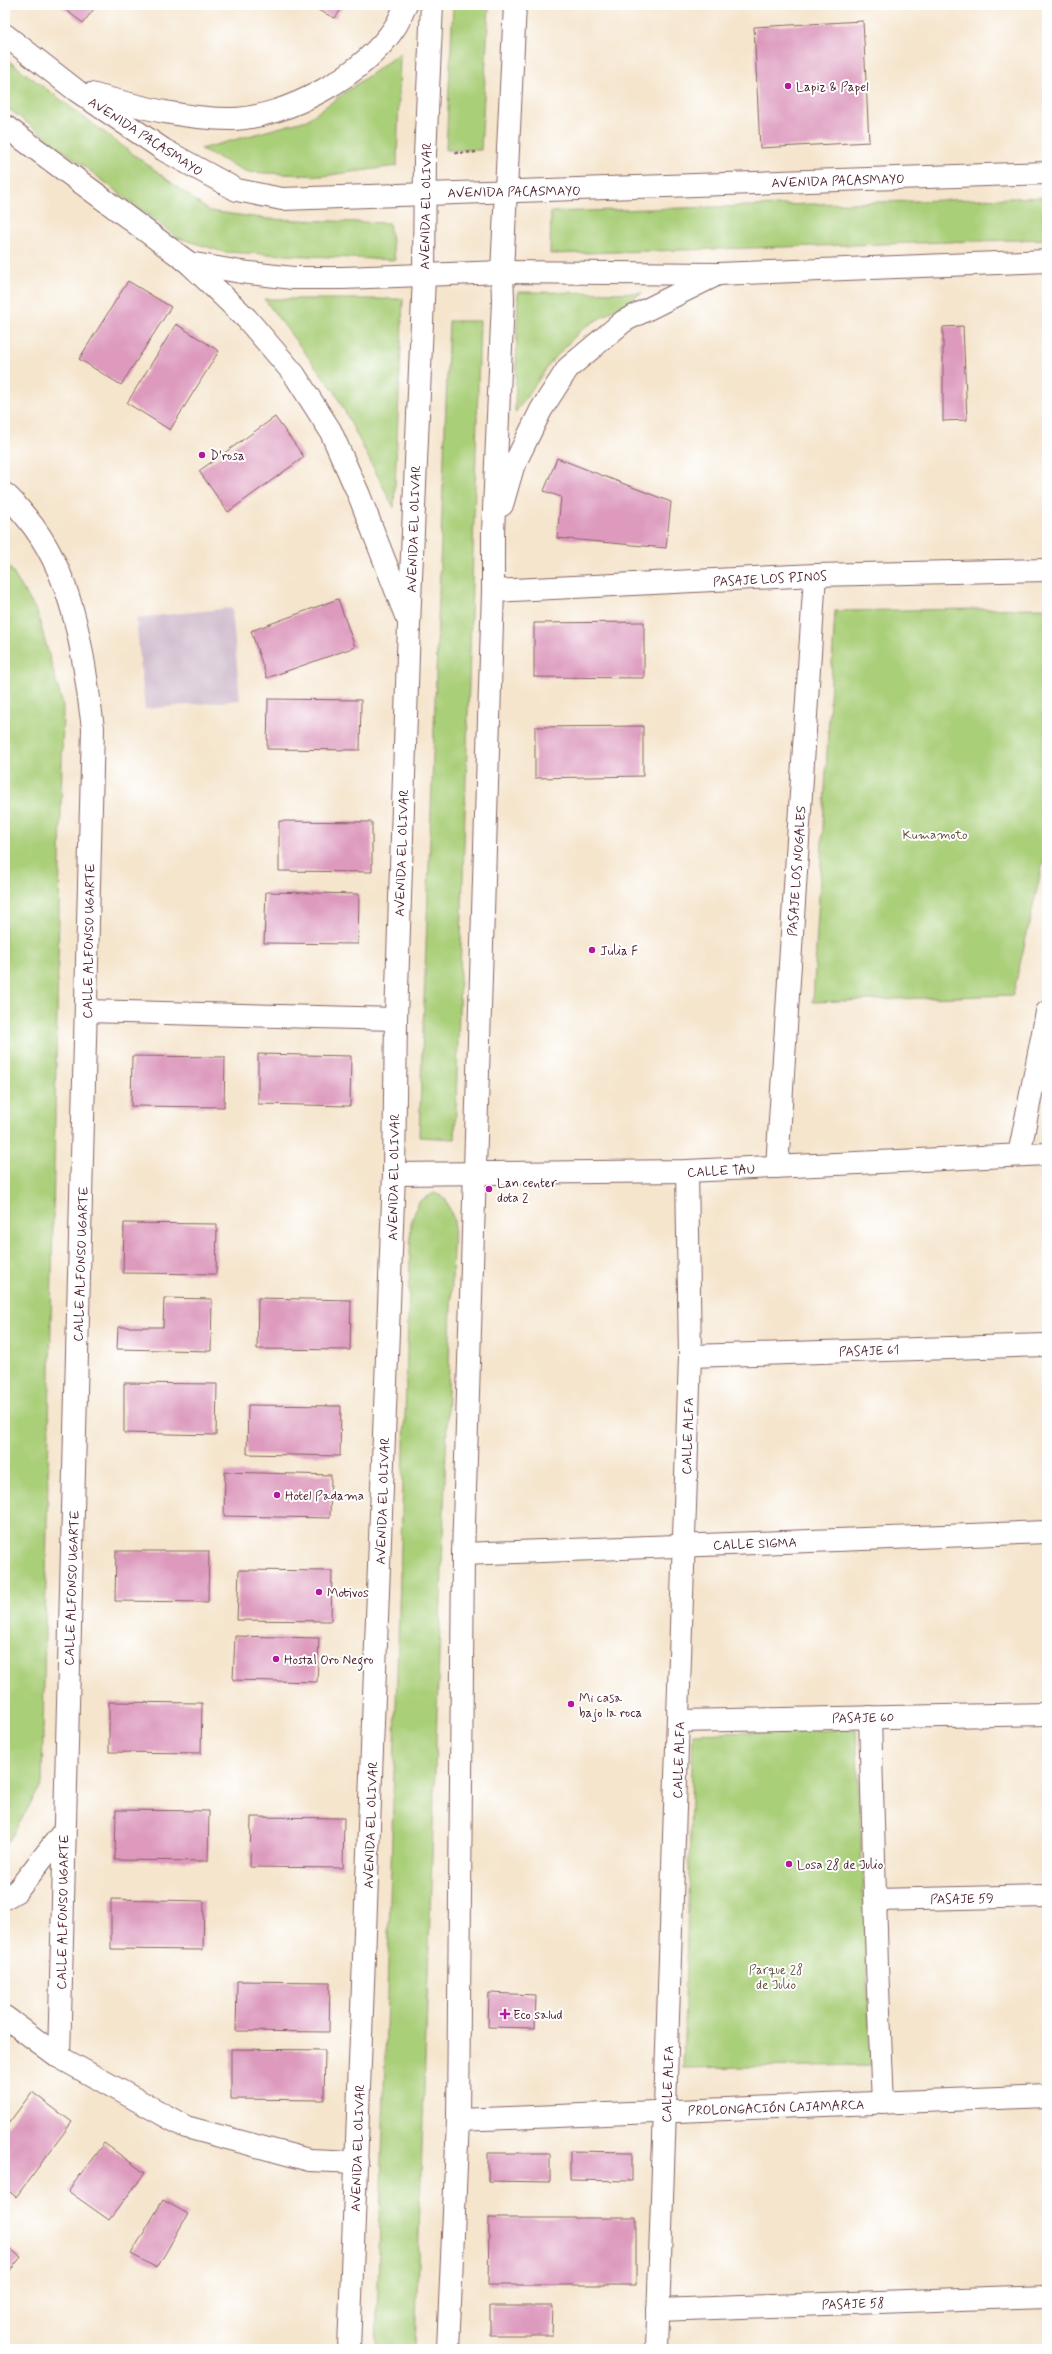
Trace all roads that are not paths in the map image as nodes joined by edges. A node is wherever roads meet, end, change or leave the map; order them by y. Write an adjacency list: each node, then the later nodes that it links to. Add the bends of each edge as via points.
1 (406, 5): 5 (street, via 395,27 359,67 319,93 273,112 232,119 173,115)
2 (432, 5): 9 (street, AVENIDA EL OLIVAR)
3 (515, 5): 8 (street)
4 (5, 35): 5 (street, AVENIDA PACASMAYO)
5 (77, 91): 9 (street, AVENIDA PACASMAYO, via 164,150 237,190 282,198)
6 (5, 126): 11 (street)
7 (1047, 173): 8 (street, AVENIDA PACASMAYO)
8 (507, 192): 9 (street, AVENIDA PACASMAYO); 12 (street)
9 (424, 193): 14 (street, AVENIDA EL OLIVAR)
10 (1047, 261): 13 (street)
11 (189, 263): 14 (street, via 293,278); 20 (street, via 247,319 294,374 330,430 359,496)
12 (502, 272): 13 (street); 14 (street); 16 (street)
13 (718, 274): 16 (street, via 624,321 568,368 541,410 513,468)
14 (424, 276): 20 (street, AVENIDA EL OLIVAR)
15 (5, 494): 21 (street, CALLE ALFONSO UGARTE, via 41,536 64,581 81,641 93,728)
16 (493, 533): 19 (street)
17 (1047, 570): 18 (street, PASAJE LOS PINOS)
18 (815, 575): 19 (street, PASAJE LOS PINOS); 26 (street, PASAJE LOS NOGALES)
19 (493, 591): 29 (street)
20 (408, 624): 23 (street, AVENIDA EL OLIVAR)
21 (86, 1011): 23 (street); 38 (street, CALLE ALFONSO UGARTE)
22 (1047, 1012): 25 (street)
23 (396, 1019): 28 (street, AVENIDA EL OLIVAR)
24 (1047, 1154): 25 (street, CALLE TAU)
25 (1019, 1155): 26 (street, CALLE TAU)
26 (777, 1167): 27 (street, CALLE TAU)
27 (687, 1171): 29 (street, CALLE TAU); 31 (street, CALLE ALFA)
28 (394, 1174): 29 (street, CALLE TAU); 48 (street, AVENIDA EL OLIVAR)
29 (475, 1175): 34 (street)
30 (1047, 1345): 31 (street, PASAJE 61)
31 (690, 1356): 33 (street, CALLE ALFA)
32 (1047, 1532): 33 (street, CALLE SIGMA)
33 (683, 1545): 34 (street, CALLE SIGMA); 37 (street, CALLE ALFA)
34 (463, 1554): 47 (street)
35 (1047, 1714): 36 (street, PASAJE 60)
36 (870, 1717): 37 (street, PASAJE 60); 41 (street)
37 (679, 1721): 46 (street, CALLE ALFA)
38 (64, 1831): 40 (street, via 18,1891); 43 (street, CALLE ALFONSO UGARTE)
39 (1047, 1896): 41 (street, PASAJE 59)
40 (5, 1898)
41 (876, 1900): 45 (street)
42 (5, 2017): 43 (street)
43 (59, 2057): 48 (street, via 186,2127 309,2160)
44 (1047, 2096): 45 (street, PROLONGACIÓN CAJAMARCA)
45 (883, 2103): 46 (street, PROLONGACIÓN CAJAMARCA)
46 (666, 2111): 47 (street, PROLONGACIÓN CAJAMARCA); 50 (street, CALLE ALFA)
47 (458, 2120): 52 (street)
48 (357, 2162): 51 (street, AVENIDA EL OLIVAR)
49 (1047, 2296): 50 (street, PASAJE 58)
50 (658, 2310): 53 (street, CALLE ALFA)
51 (349, 2349)
52 (448, 2349)
53 (657, 2349)

